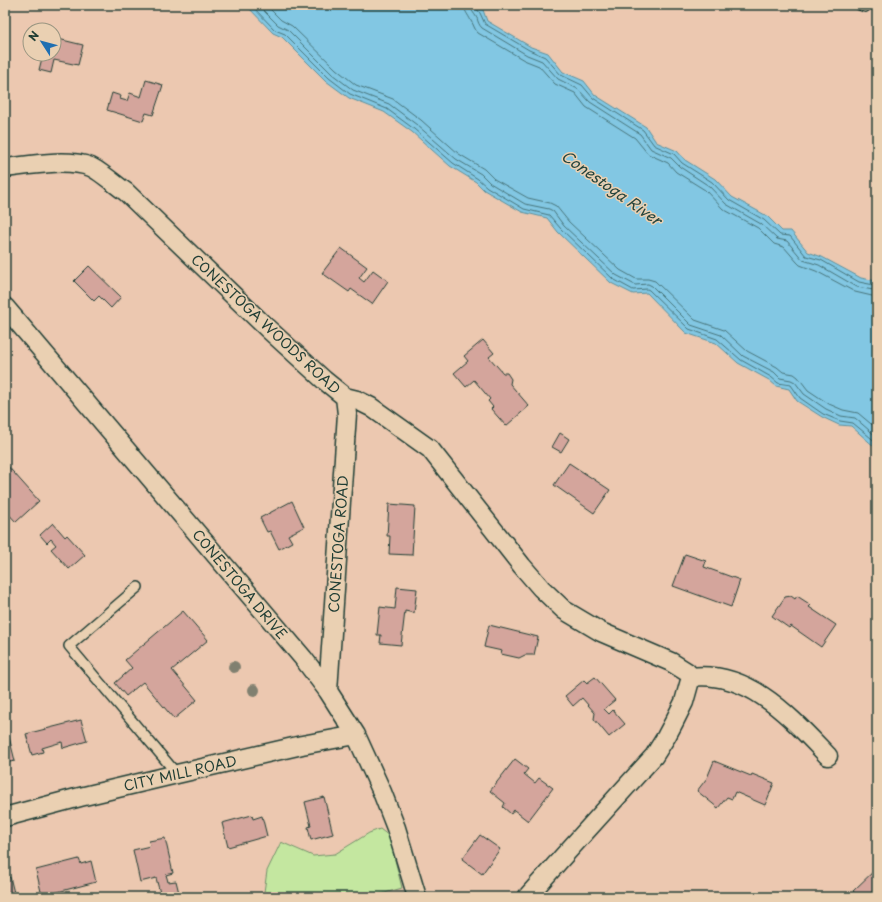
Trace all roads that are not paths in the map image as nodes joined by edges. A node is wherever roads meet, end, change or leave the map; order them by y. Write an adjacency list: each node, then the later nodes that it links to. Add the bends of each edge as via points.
1 (5, 168): 3 (street, CONESTOGA WOODS ROAD, via 46,163 79,164 92,168 126,192 267,328)
2 (5, 307): 6 (street, CONESTOGA DRIVE, via 303,658)
3 (345, 397): 5 (street, CONESTOGA WOODS ROAD, via 371,406 430,449 522,566 564,610 601,632 671,662); 6 (street, CONESTOGA ROAD)
4 (138, 587): 9 (lane, via 69,646)
5 (691, 677): 8 (street, via 718,677 737,682 759,694 774,703); 12 (street, via 684,702 654,756)
6 (328, 691): 7 (street, CONESTOGA DRIVE)
7 (356, 735): 9 (street, CITY MILL ROAD, via 302,744); 11 (street, CONESTOGA DRIVE, via 396,828)
8 (828, 756)
9 (177, 774): 10 (street, CITY MILL ROAD)
10 (5, 817)
11 (418, 897)
12 (527, 897)

